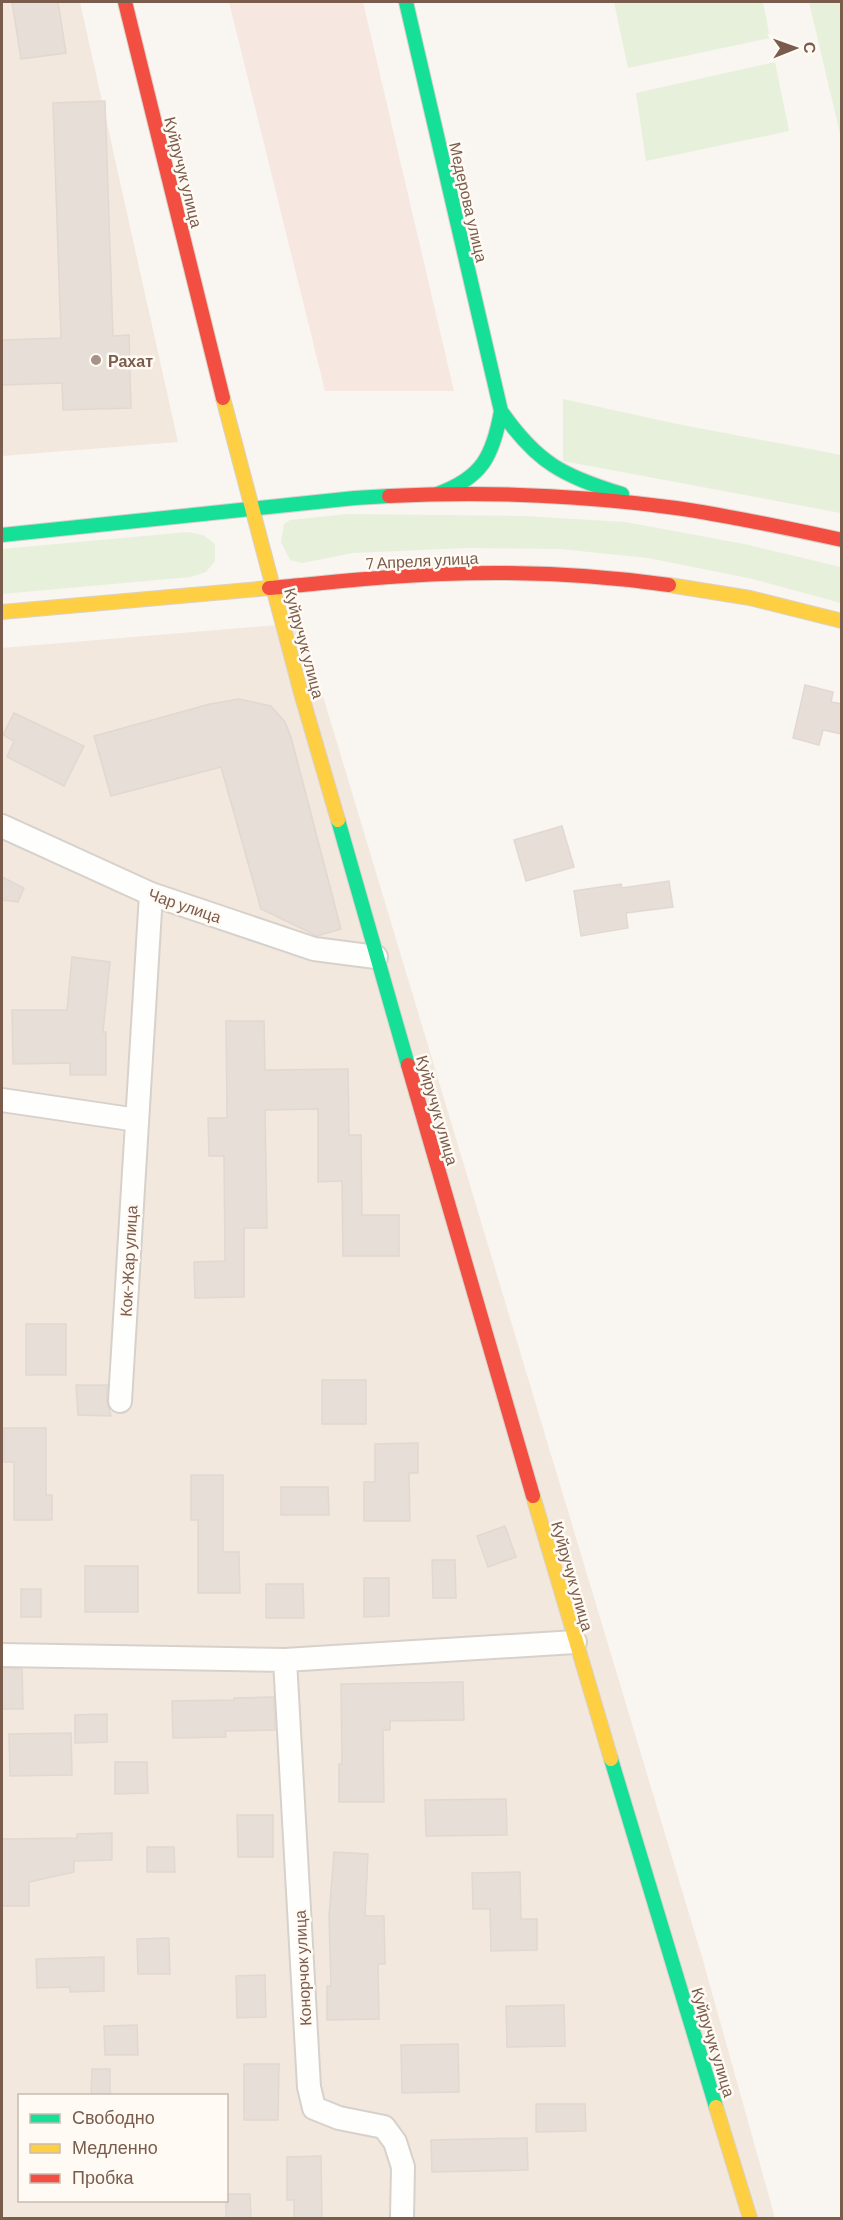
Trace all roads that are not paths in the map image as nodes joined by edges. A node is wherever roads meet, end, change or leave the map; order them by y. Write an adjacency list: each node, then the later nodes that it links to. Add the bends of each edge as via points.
1 (125, 2): 6 (main road, Куйручук улица)
2 (406, 2): 3 (main road, Медерова улица)
3 (501, 411): 4 (main road, Медерова улица, via 490,453 478,473 460,486); 5 (main road, Медерова улица, via 530,450 554,470)
4 (438, 494): 5 (main road, via 595,499); 6 (main road, via 355,498)
5 (661, 506): 8 (main road)
6 (252, 510): 7 (main road); 9 (main road, Куйручук улица)
7 (2, 535)
8 (842, 540)
9 (273, 588): 10 (main road, 7 Апреля улица); 11 (main road, 7 Апреля улица, via 465,573 551,574 741,597); 14 (main road, Куйручук улица)
10 (2, 612)
11 (842, 621)
12 (2, 826): 13 (street, Чар улица)
13 (151, 894): 14 (street, Чар улица, via 314,950); 16 (street, Кок-Жар улица)
14 (376, 957): 18 (main road, Куйручук улица)
15 (2, 1100): 16 (street)
16 (137, 1120): 17 (street, Кок-Жар улица)
17 (120, 1401)
18 (575, 1642): 20 (street); 22 (main road, Куйручук улица)
19 (2, 1654): 20 (street)
20 (285, 1659): 21 (street, Конорчок улица, via 309,2087 314,2108 339,2118 384,2127 395,2142 403,2168)
21 (402, 2218)
22 (750, 2218)

